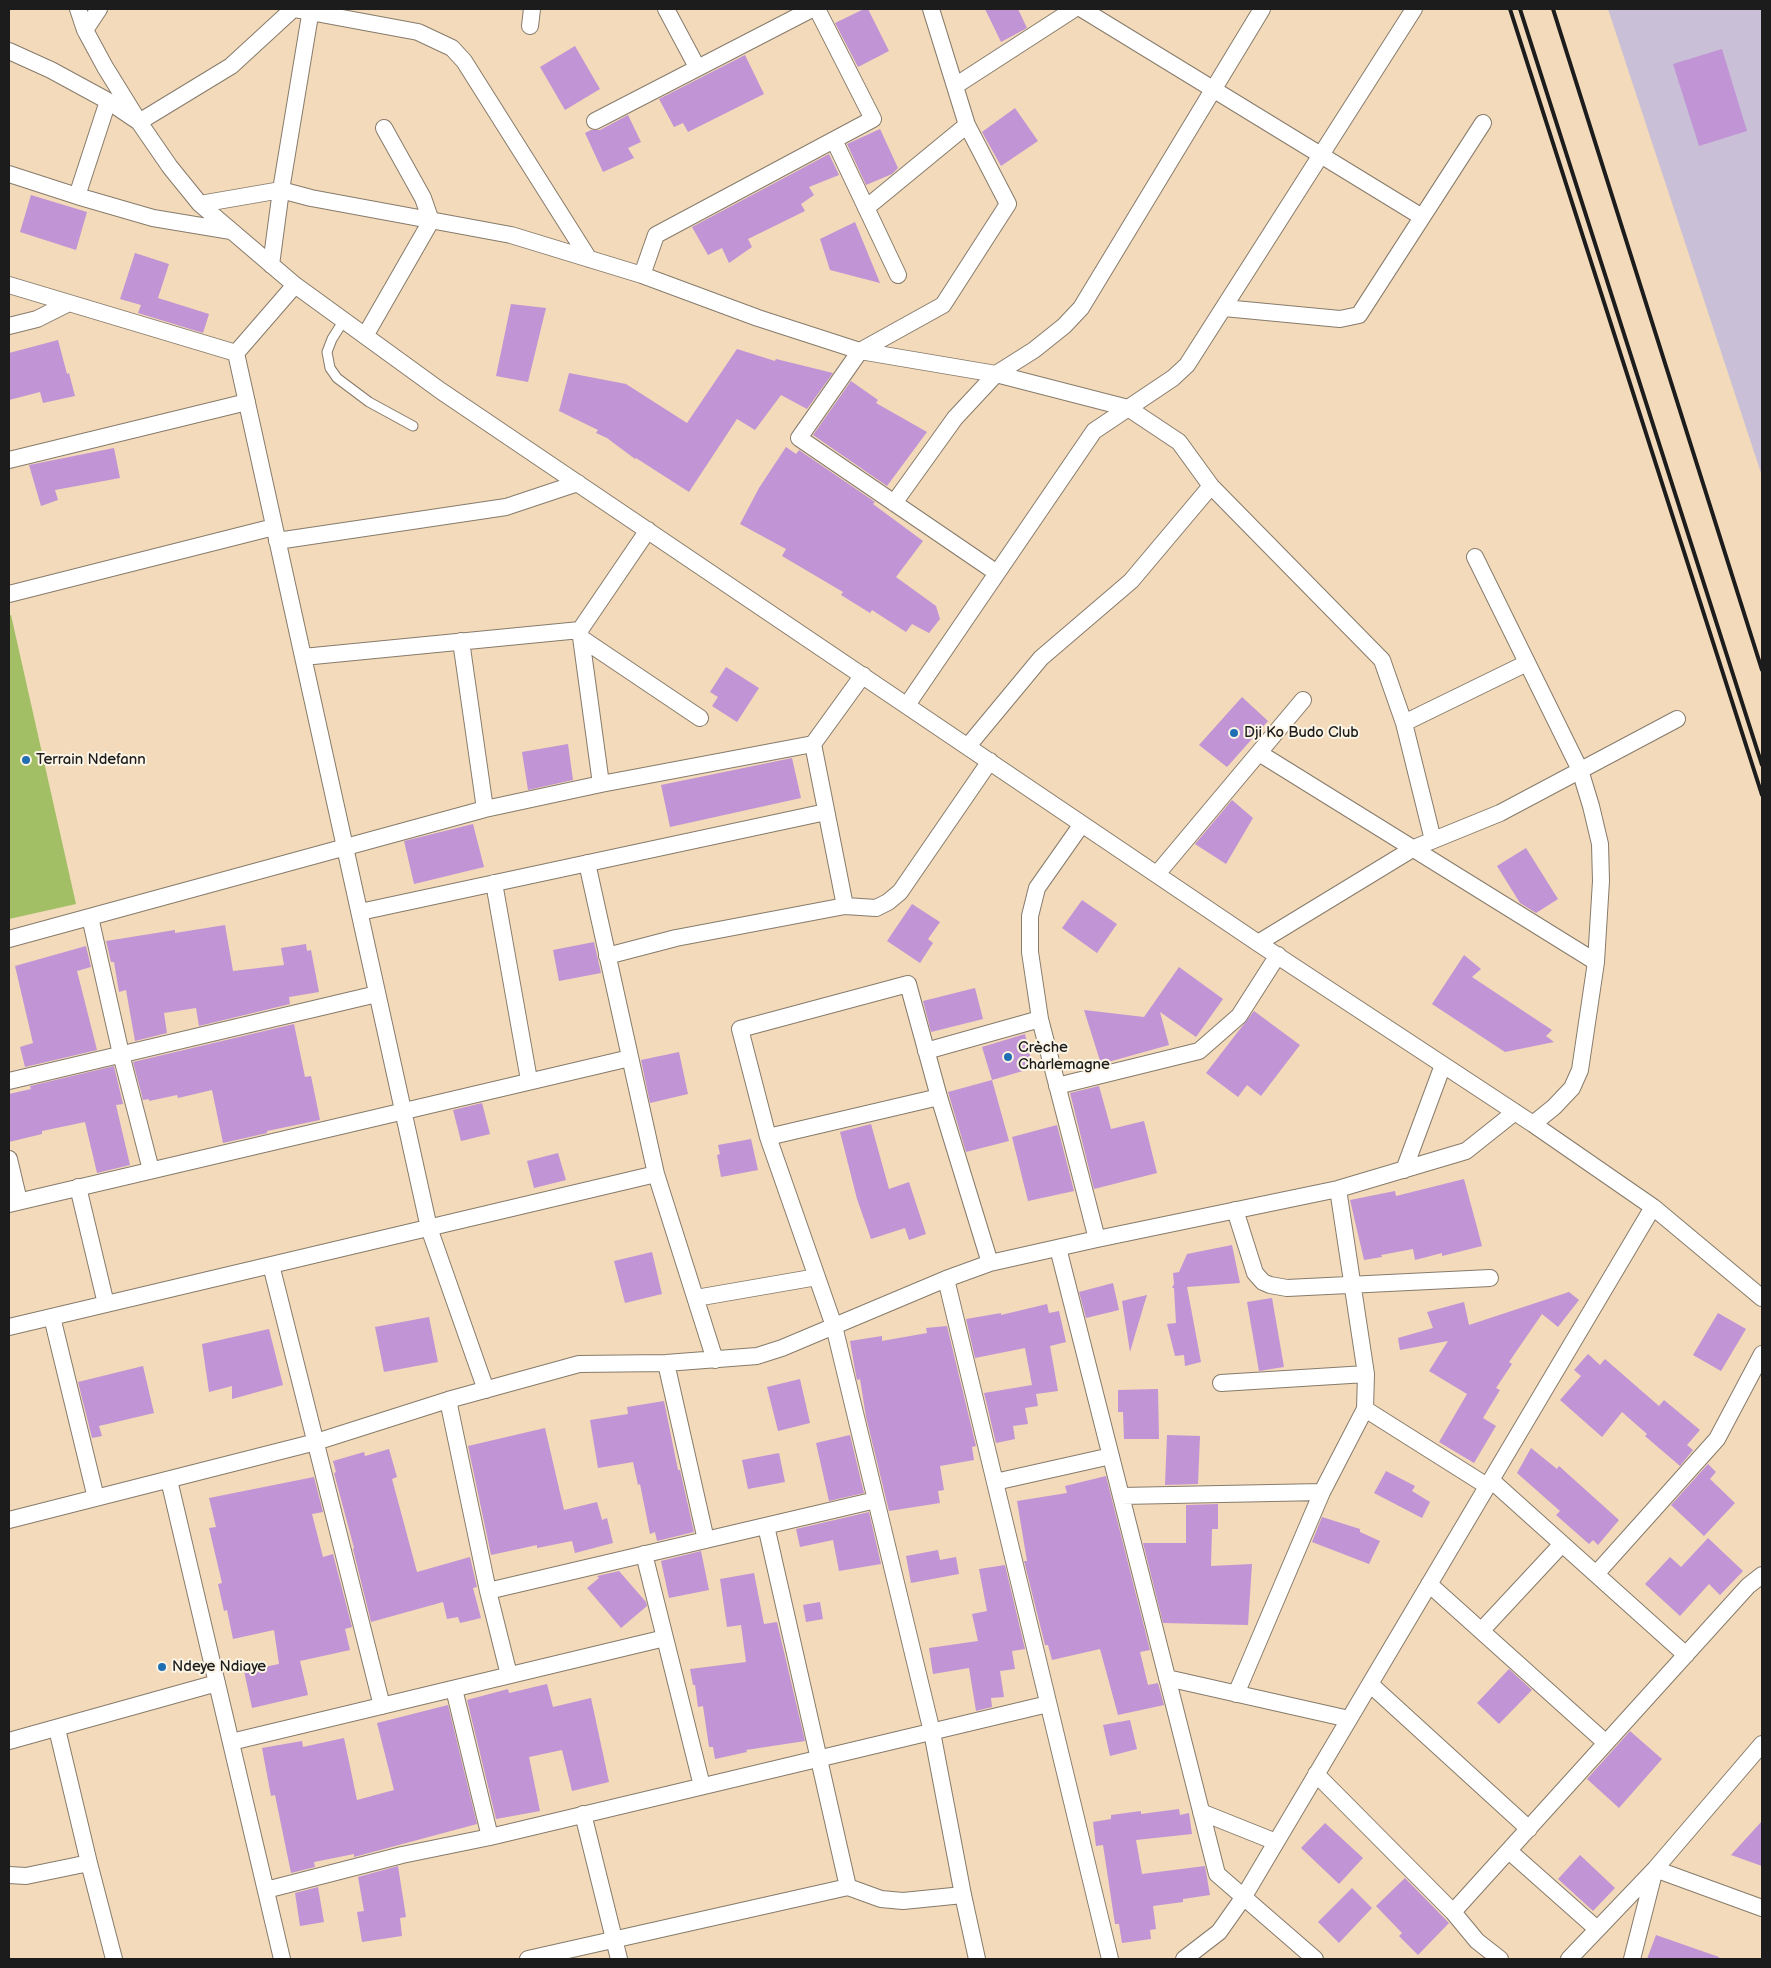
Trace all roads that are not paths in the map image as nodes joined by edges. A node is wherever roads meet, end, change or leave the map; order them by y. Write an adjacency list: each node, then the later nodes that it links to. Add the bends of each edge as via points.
1 (78, 9): 15 (street)
2 (99, 9): 15 (street)
3 (293, 9): 12 (street); 22 (street, via 231,66)
4 (532, 9): 14 (street)
5 (666, 9): 17 (street)
6 (812, 9): 17 (street)
7 (817, 9): 26 (street, via 873,119)
8 (931, 9): 18 (street)
9 (1082, 9): 19 (street)
10 (1262, 9): 19 (street)
11 (1414, 9): 27 (street)
12 (311, 10): 29 (street); 36 (street, via 418,32 452,48 464,60)
13 (1064, 12): 18 (street)
14 (530, 26)
15 (85, 30): 22 (street)
16 (9, 51): 20 (street)
17 (697, 67): 21 (street)
18 (955, 86): 24 (street)
19 (1213, 89): 27 (street); 49 (street, via 1081,308 1034,350)
20 (108, 101): 22 (street); 30 (street)
21 (595, 121)
22 (139, 122): 31 (street)
23 (1483, 123): 33 (street)
24 (968, 125): 32 (street); 47 (street, via 1008,204 943,305)
25 (384, 128): 34 (street, via 423,198)
26 (834, 140): 32 (street); 38 (street, via 656,235)
27 (1321, 155): 33 (street); 43 (street)
28 (9, 174): 30 (street)
29 (282, 190): 31 (street); 34 (street); 37 (street)
30 (77, 196): 35 (street, via 153,218)
31 (200, 204): 35 (street)
32 (866, 208): 39 (street)
33 (1422, 217): 43 (street, via 1359,315 1340,319)
34 (431, 221): 36 (street, via 511,235); 46 (street)
35 (231, 231): 37 (street)
36 (589, 259): 38 (street)
37 (272, 265): 41 (street)
38 (642, 274): 47 (street, via 758,318)
39 (898, 275)
40 (9, 285): 42 (street)
41 (295, 285): 44 (street); 48 (street)
42 (69, 304): 45 (street, via 37,319); 48 (street)
43 (1224, 308): 51 (street, via 1188,365)
44 (344, 320): 46 (street); 52 (lane, via 327,352 330,368 337,378 369,402)
45 (9, 326)
46 (365, 336): 54 (street, via 440,391)
47 (860, 351): 49 (street); 56 (street, via 799,438)
48 (236, 353): 50 (street)
49 (996, 374): 51 (street); 56 (street, via 955,418)
50 (247, 402): 53 (street); 58 (street)
51 (1128, 408): 55 (street, via 1179,442); 60 (street, via 1094,431)
52 (412, 426)
53 (9, 460)
54 (578, 483): 57 (street); 58 (street, via 506,507)
55 (1211, 486): 71 (street, via 1382,660); 73 (street, via 1131,581 1041,658)
56 (894, 503): 60 (street)
57 (648, 530): 62 (street); 66 (street)
58 (276, 534): 61 (street); 64 (street)
59 (1475, 558): 65 (street)
60 (997, 573): 68 (street)
61 (9, 594)
62 (581, 634): 63 (street); 69 (street); 77 (street)
63 (461, 642): 64 (street); 78 (street)
64 (303, 657): 82 (street)
65 (1527, 663): 71 (street); 76 (street)
66 (863, 675): 68 (street); 72 (street)
67 (1303, 700): 74 (street)
68 (907, 705): 73 (street)
69 (700, 718)
70 (1676, 719): 76 (street)
71 (1404, 723): 81 (street)
72 (813, 744): 77 (street); 79 (street)
73 (968, 746): 75 (street)
74 (1259, 753): 83 (street); 85 (street)
75 (990, 761): 80 (street); 87 (street, via 900,892 876,908)
76 (1580, 770): 81 (street, via 1500,813); 94 (street, via 1600,844 1602,882)
77 (601, 784): 78 (street)
78 (485, 809): 82 (street)
79 (826, 812): 84 (street); 87 (street)
80 (1082, 824): 85 (street); 96 (street, via 1037,888 1030,916 1030,952)
81 (1433, 840): 83 (street)
82 (345, 847): 88 (street); 89 (street)
83 (1414, 848): 91 (street); 94 (street)
84 (587, 863): 86 (street); 93 (street)
85 (1157, 874): 91 (street)
86 (494, 883): 88 (street); 101 (street)
87 (845, 906): 93 (street, via 685,936)
88 (360, 912): 95 (street)
89 (90, 917): 90 (street); 98 (street)
90 (9, 939)
91 (1258, 943): 92 (street)
92 (1278, 955): 100 (street); 103 (street, via 1239,1016 1199,1051)
93 (607, 956): 99 (street)
94 (1596, 962): 107 (street, via 1580,1070 1572,1088)
95 (377, 994): 98 (street); 105 (street)
96 (1040, 1019): 97 (street); 103 (street)
97 (926, 1051): 104 (street); 108 (street, via 908,984 740,1029)
98 (121, 1054): 102 (street); 110 (street)
99 (630, 1058): 101 (street); 112 (street)
100 (1443, 1065): 106 (street); 111 (street)
101 (529, 1080): 105 (street)
102 (9, 1081)
103 (1057, 1086): 119 (street)
104 (939, 1097): 108 (street); 121 (street)
105 (404, 1111): 110 (street); 118 (street)
106 (1515, 1112): 107 (street); 111 (street, via 1466,1152)
107 (1532, 1124): 116 (street)
108 (768, 1137): 123 (street)
109 (9, 1159): 115 (street)
110 (151, 1170): 113 (street)
111 (1404, 1170): 114 (street)
112 (656, 1174): 118 (street); 127 (street)
113 (78, 1187): 115 (street); 129 (street)
114 (1338, 1189): 117 (street); 126 (street)
115 (14, 1202)
116 (1653, 1208): 128 (street); 145 (street)
117 (1235, 1210): 119 (street); 126 (street, via 1255,1273 1263,1282 1287,1288)
118 (429, 1228): 122 (street); 138 (street)
119 (1098, 1239): 120 (street)
120 (1058, 1248): 121 (street); 142 (street)
121 (990, 1263): 125 (street)
122 (271, 1265): 129 (street); 141 (street)
123 (818, 1277): 127 (street); 131 (street)
124 (1490, 1278): 126 (street)
125 (946, 1279): 131 (street); 144 (street)
126 (1352, 1285): 136 (street)
127 (696, 1298): 134 (street)
128 (1762, 1298)
129 (106, 1304): 130 (street)
130 (52, 1317): 132 (street); 148 (street)
131 (834, 1326): 134 (street, via 757,1356); 149 (street)
132 (9, 1327)
133 (1762, 1354): 155 (street, via 1718,1439)
134 (715, 1360): 135 (street)
135 (666, 1363): 138 (street, via 579,1364); 152 (street)
136 (1366, 1374): 137 (street); 140 (street)
137 (1221, 1383)
138 (486, 1390): 139 (street)
139 (448, 1400): 141 (street); 158 (street)
140 (1364, 1409): 145 (street); 146 (street)
141 (316, 1442): 143 (street); 169 (street)
142 (1111, 1456): 144 (street); 147 (street)
143 (169, 1480): 148 (street); 164 (street)
144 (995, 1482): 168 (street)
145 (1489, 1483): 153 (street); 157 (street)
146 (1322, 1492): 147 (street); 167 (street)
147 (1121, 1496): 163 (street)
148 (96, 1498): 150 (street)
149 (876, 1500): 151 (street); 172 (street)
150 (9, 1520)
151 (766, 1526): 152 (street); 177 (street)
152 (706, 1540): 154 (street)
153 (1562, 1544): 155 (street); 159 (street)
154 (644, 1554): 158 (street); 160 (street)
155 (1596, 1574): 161 (street)
156 (1762, 1575): 161 (street, via 1748,1586)
157 (1429, 1584): 159 (street); 165 (street)
158 (488, 1591): 162 (street)
159 (1481, 1631): 175 (street)
160 (665, 1638): 162 (street); 179 (street)
161 (1686, 1655): 175 (street)
162 (510, 1675): 166 (street)
163 (1167, 1678): 167 (street); 180 (street)
164 (217, 1683): 171 (street); 174 (street)
165 (1370, 1684): 170 (street); 182 (street)
166 (454, 1688): 169 (street); 183 (street)
167 (1236, 1694): 170 (street)
168 (1048, 1704): 172 (street); 202 (street)
169 (382, 1706): 174 (street)
170 (1349, 1719): 178 (street)
171 (57, 1728): 173 (street); 186 (street)
172 (932, 1732): 177 (street); 191 (street)
173 (9, 1741)
174 (231, 1742): 190 (street)
175 (1606, 1743): 182 (street)
176 (1762, 1744): 187 (street)
177 (819, 1759): 179 (street); 189 (street)
178 (1316, 1774): 184 (street); 194 (street)
179 (702, 1786): 181 (street)
180 (1202, 1812): 184 (street); 192 (street, via 1217,1874)
181 (583, 1814): 183 (street); 196 (street)
182 (1529, 1829): 185 (street)
183 (490, 1837): 190 (street, via 402,1855)
184 (1276, 1842): 192 (street)
185 (1509, 1850): 194 (street); 195 (street)
186 (89, 1863): 188 (street, via 26,1876); 197 (street)
187 (1655, 1869): 193 (street); 195 (street); 207 (street)
188 (9, 1875)
189 (848, 1887): 191 (street, via 881,1899 903,1901); 196 (street)
190 (266, 1890): 198 (street)
191 (963, 1895): 201 (street)
192 (1243, 1898): 203 (street, via 1219,1932); 204 (street)
193 (1762, 1908)
194 (1453, 1912): 205 (street, via 1477,1941)
195 (1597, 1929): 206 (street)
196 (614, 1940): 199 (street); 200 (street)
197 (114, 1959)
198 (282, 1959)
199 (528, 1959)
200 (619, 1959)
201 (977, 1959)
202 (1110, 1959)
203 (1184, 1959)
204 (1315, 1959)
205 (1500, 1959)
206 (1569, 1959)
207 (1632, 1959)

